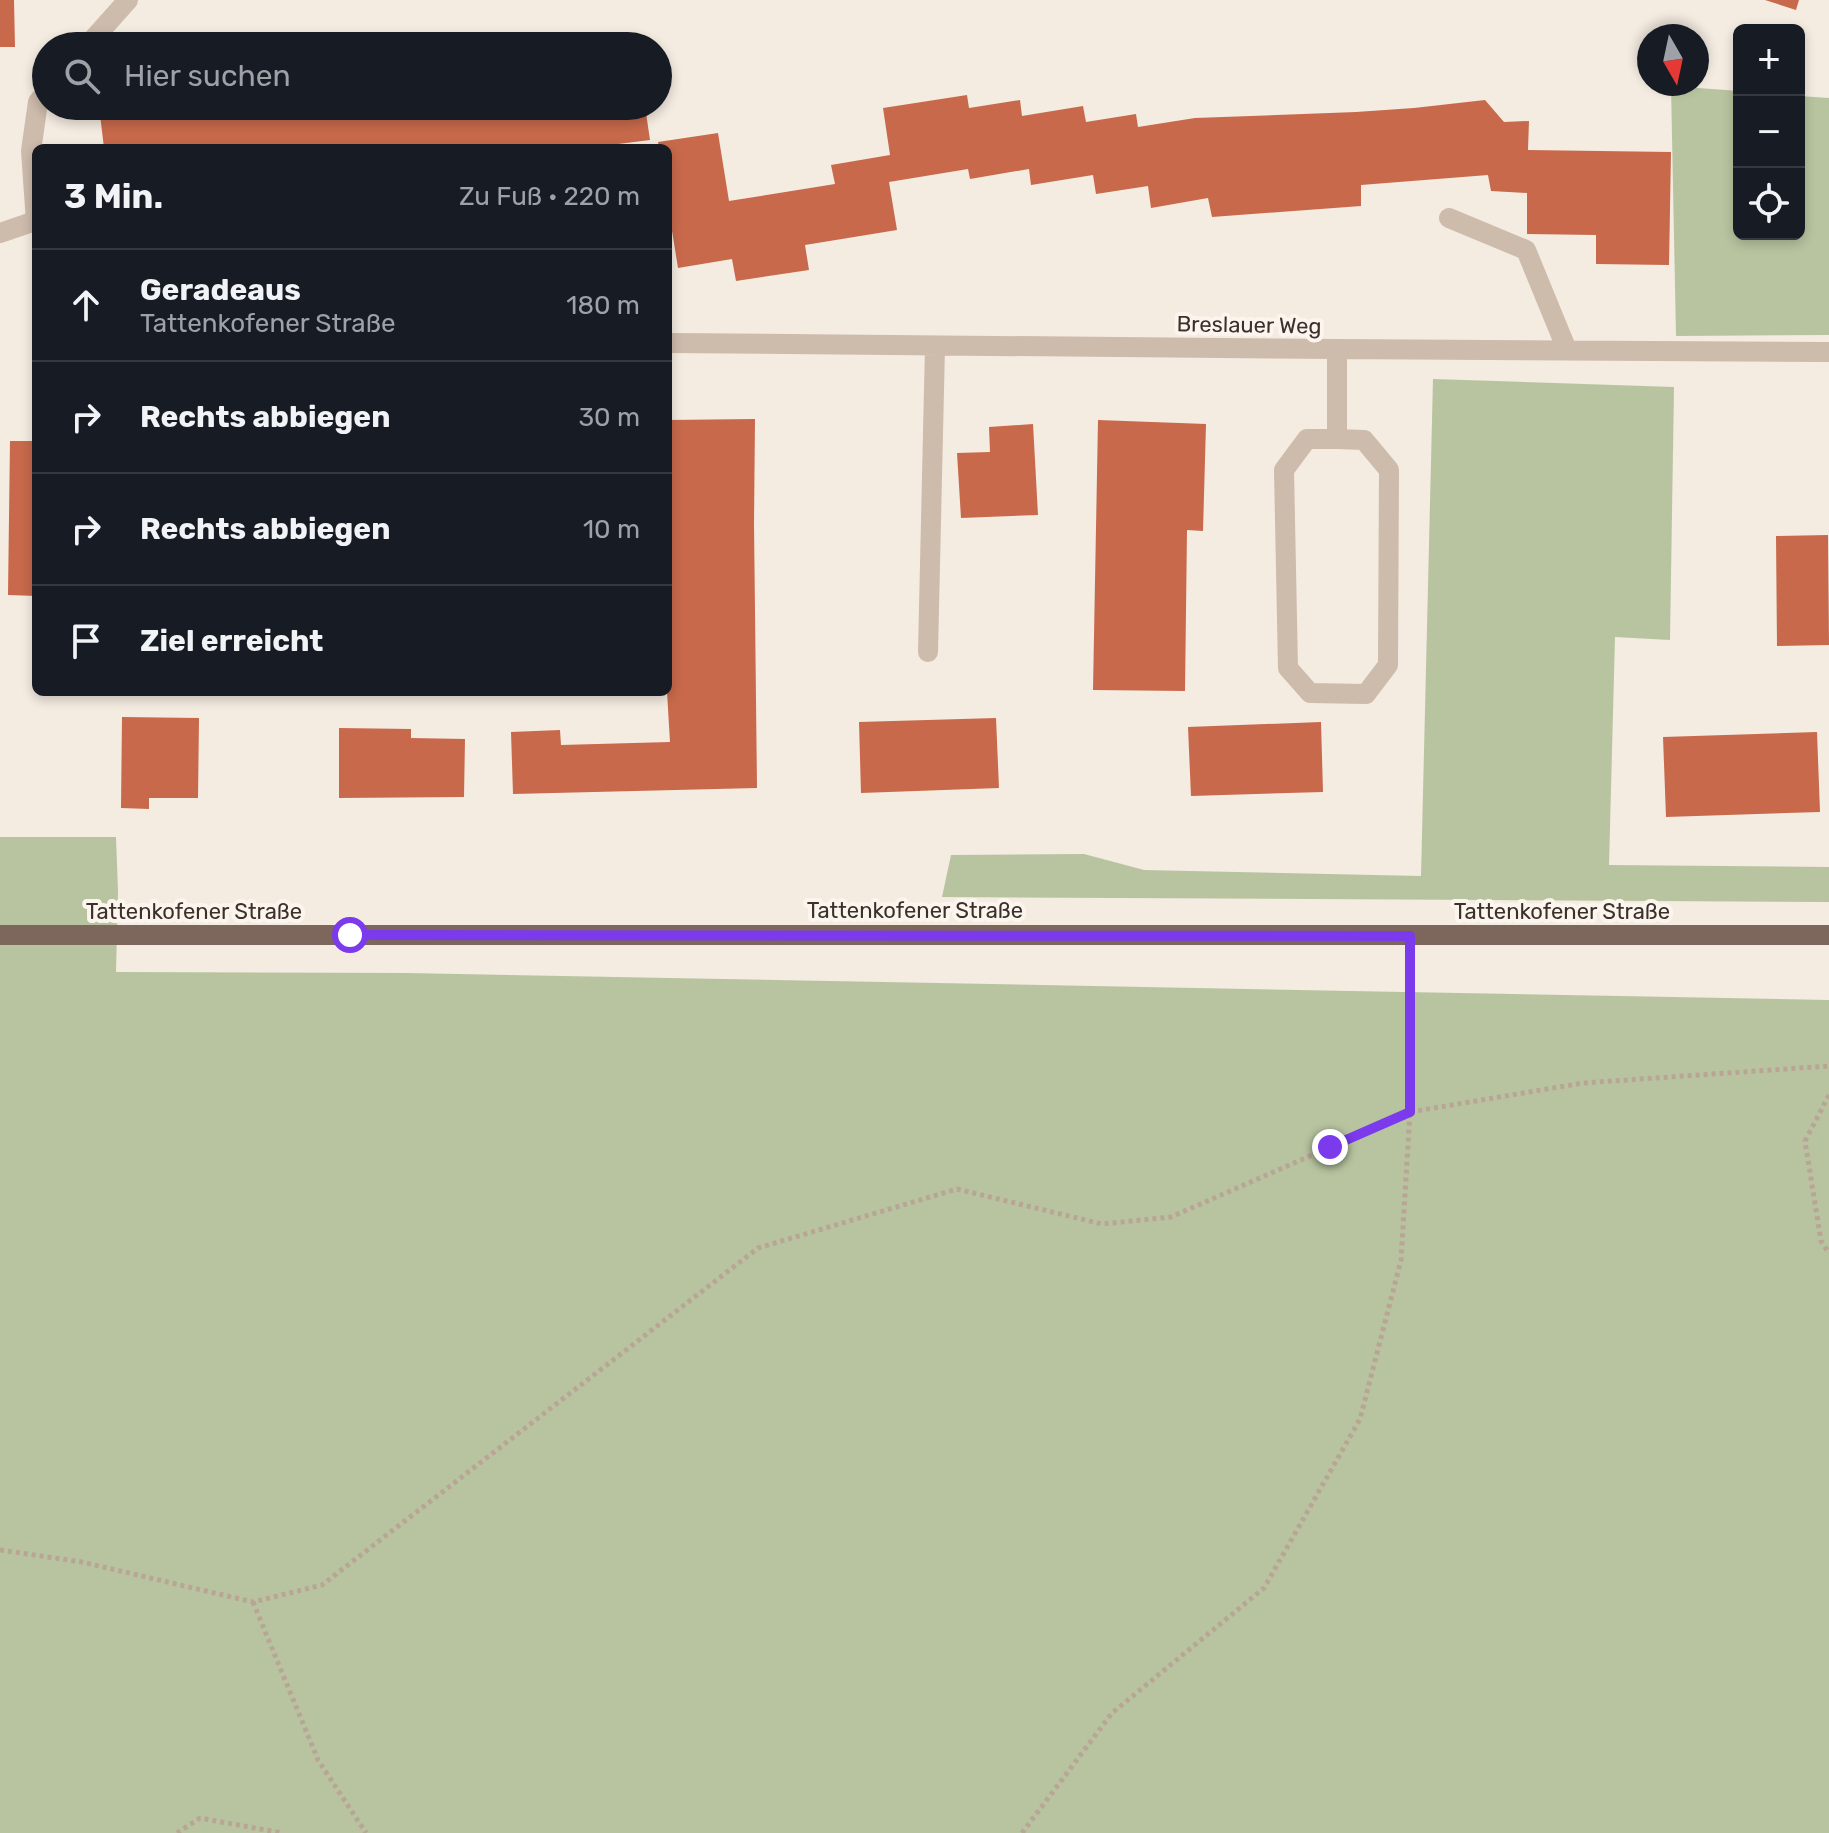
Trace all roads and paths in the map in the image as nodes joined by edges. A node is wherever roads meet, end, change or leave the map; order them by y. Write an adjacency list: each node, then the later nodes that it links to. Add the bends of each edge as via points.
1 (128, 0): 2 (street)
2 (99, 32)
3 (35, 120): 4 (street)
4 (32, 144)
5 (32, 144): 6 (street)
6 (32, 165)
7 (1449, 218): 13 (street, via 1526,250)
8 (32, 222): 9 (street)
9 (0, 233)
10 (672, 343): 11 (street, Breslauer Weg)
11 (935, 346): 12 (street, Breslauer Weg); 16 (street)
12 (1337, 349): 13 (street, Breslauer Weg); 15 (street)
13 (1567, 350): 14 (street, Breslauer Weg)
14 (1829, 352)
15 (1337, 439): 15 (street, via 1307,439 1284,470 1288,668 1310,693 1366,694 1388,665 1389,470 1364,440)
16 (928, 652)
17 (0, 935): 19 (main road, Tattenkofener Straße)
18 (1829, 935): 19 (main road, Tattenkofener Straße)
19 (1410, 936): 22 (path)
20 (1829, 1066): 22 (path, via 1583,1083)
21 (1829, 1095): 23 (path, via 1805,1141 1821,1241)
22 (1410, 1112): 25 (path, via 1171,1217 1102,1224 957,1189 758,1248 322,1585); 29 (path, via 1401,1260 1360,1419 1264,1588 1112,1713)
23 (1829, 1253)
24 (0, 1550): 25 (path, via 82,1562)
25 (253, 1602): 28 (path, via 318,1760)
26 (177, 1833): 27 (path, via 200,1818)
27 (282, 1833)
28 (366, 1833)
29 (1022, 1833)

